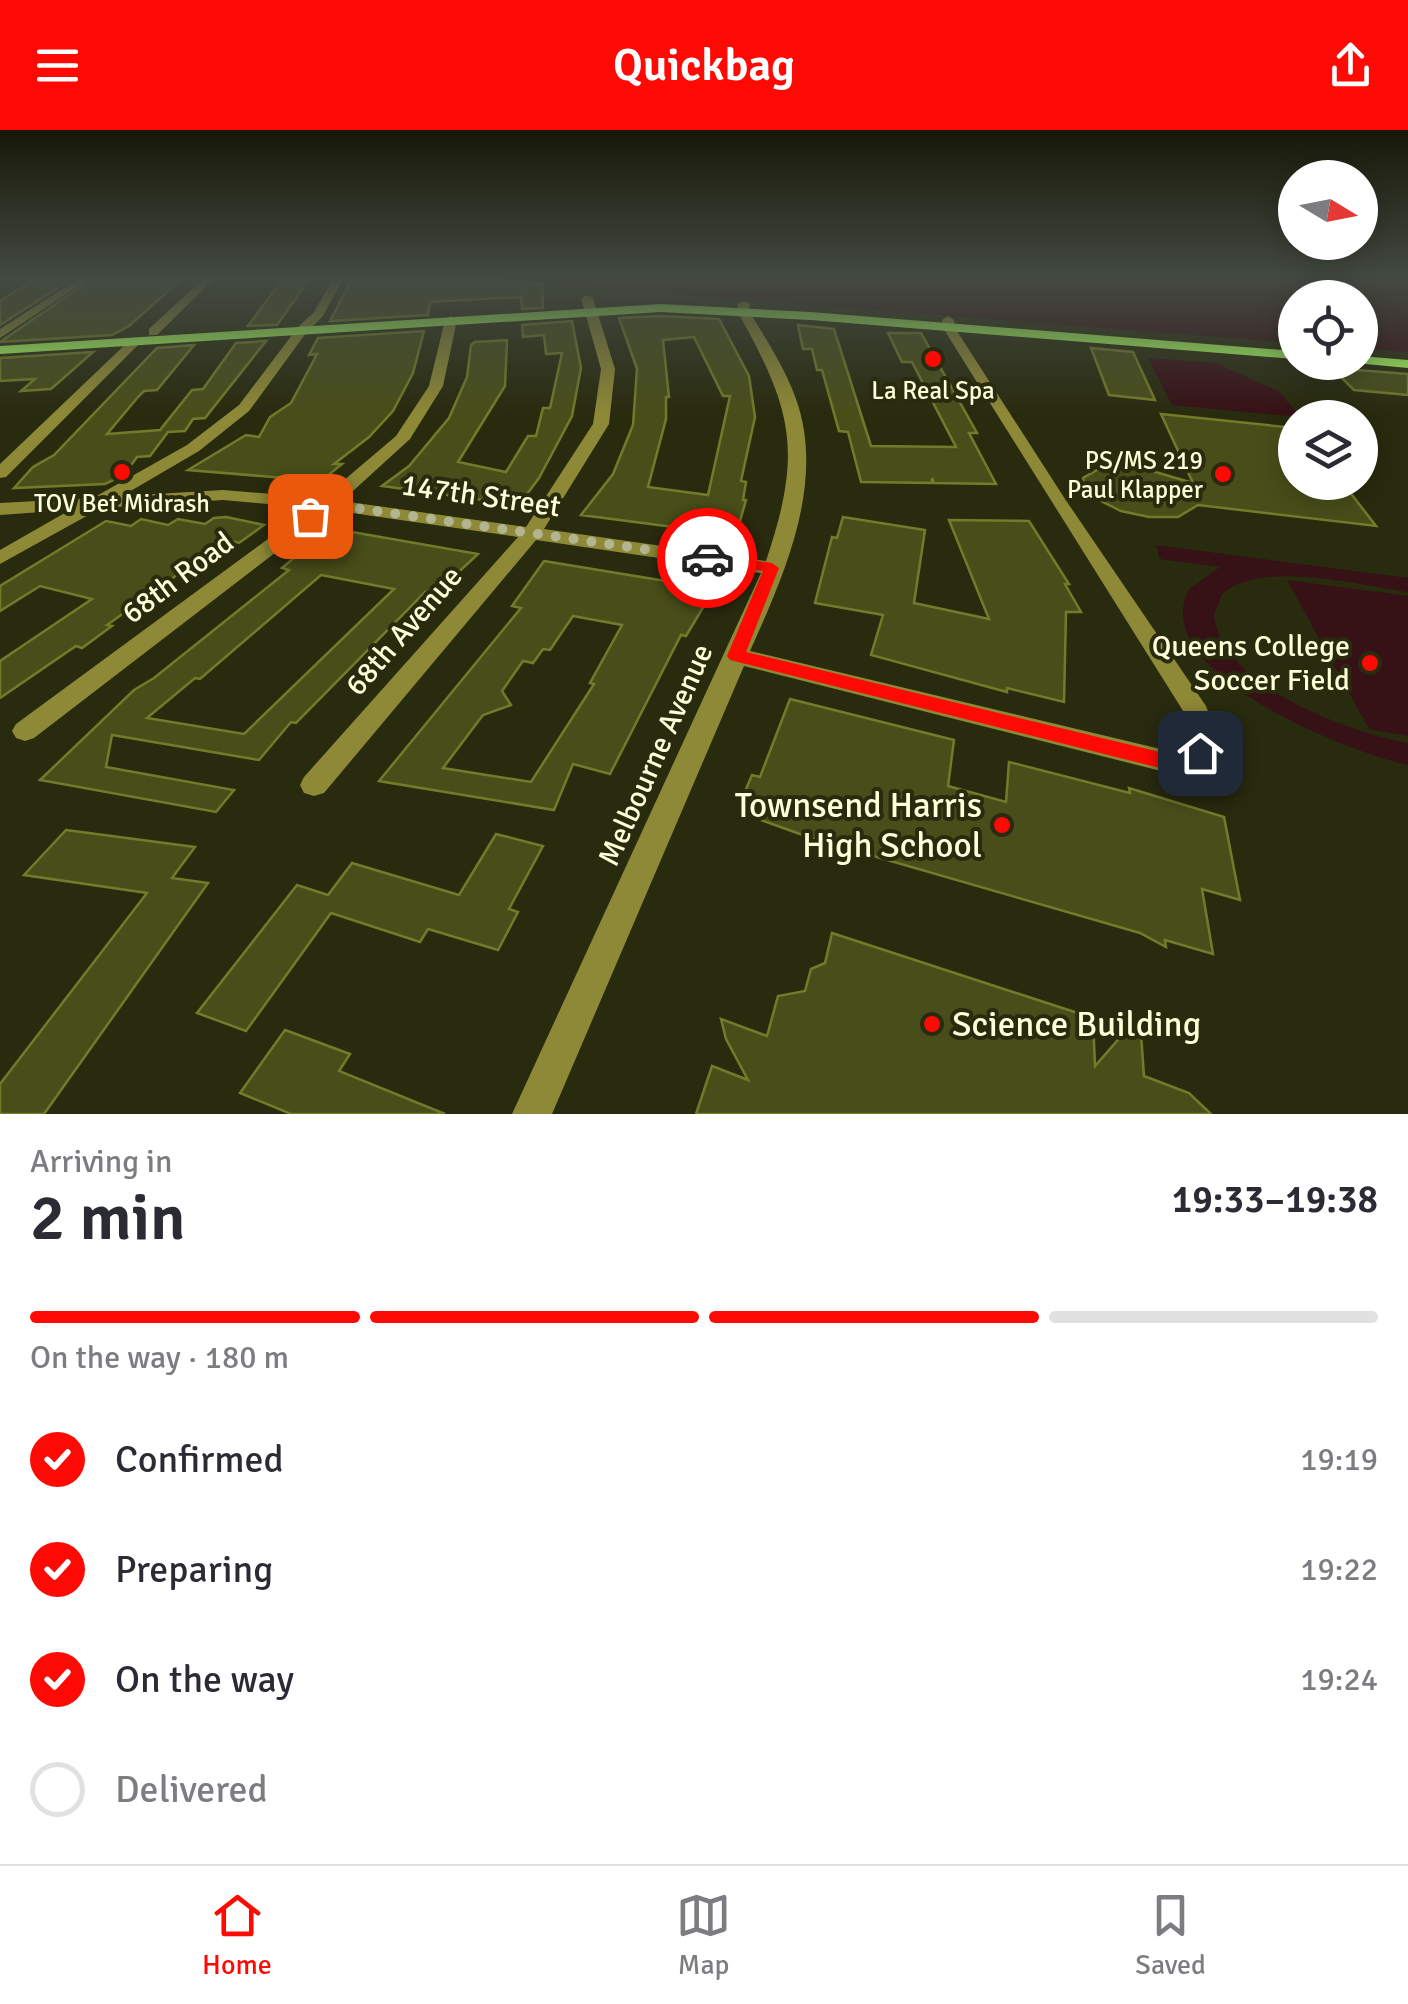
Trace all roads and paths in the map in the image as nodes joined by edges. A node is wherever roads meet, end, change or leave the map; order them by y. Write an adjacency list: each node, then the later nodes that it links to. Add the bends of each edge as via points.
1 (21, 323): 13 (street)
2 (163, 323): 12 (street)
3 (310, 323): 11 (street)
4 (346, 323): 11 (main road)
5 (380, 323): 11 (main road)
6 (449, 323): 21 (street, 68th Road, via 436,386 402,438)
7 (595, 323): 23 (street, 68th Avenue, via 608,370 600,424)
8 (752, 323): 25 (street, Melbourne Avenue, via 792,402 798,461)
9 (934, 323): 10 (main road)
10 (948, 324): 16 (main road); 26 (street, via 1197,713 1204,736 1200,753 1168,762)
11 (306, 326): 12 (main road); 14 (main road); 20 (street, via 244,408 192,448)
12 (153, 332): 13 (main road)
13 (0, 338)
14 (136, 341): 15 (main road); 19 (street)
15 (0, 350)
16 (1278, 351)
17 (1378, 358): 18 (main road)
18 (1408, 361)
19 (0, 473)
20 (102, 500): 21 (street, 147th Street, via 223,495); 22 (street, 147th Street); 24 (street)
21 (326, 504): 23 (street, 147th Street); 27 (street, 68th Road)
22 (0, 509)
23 (532, 533): 25 (street, 147th Street); 28 (street, 68th Avenue)
24 (0, 558)
25 (772, 568): 26 (street, Melbourne Avenue)
26 (736, 656): 29 (street, Melbourne Avenue)
27 (25, 731)
28 (314, 785)
29 (532, 1114)

